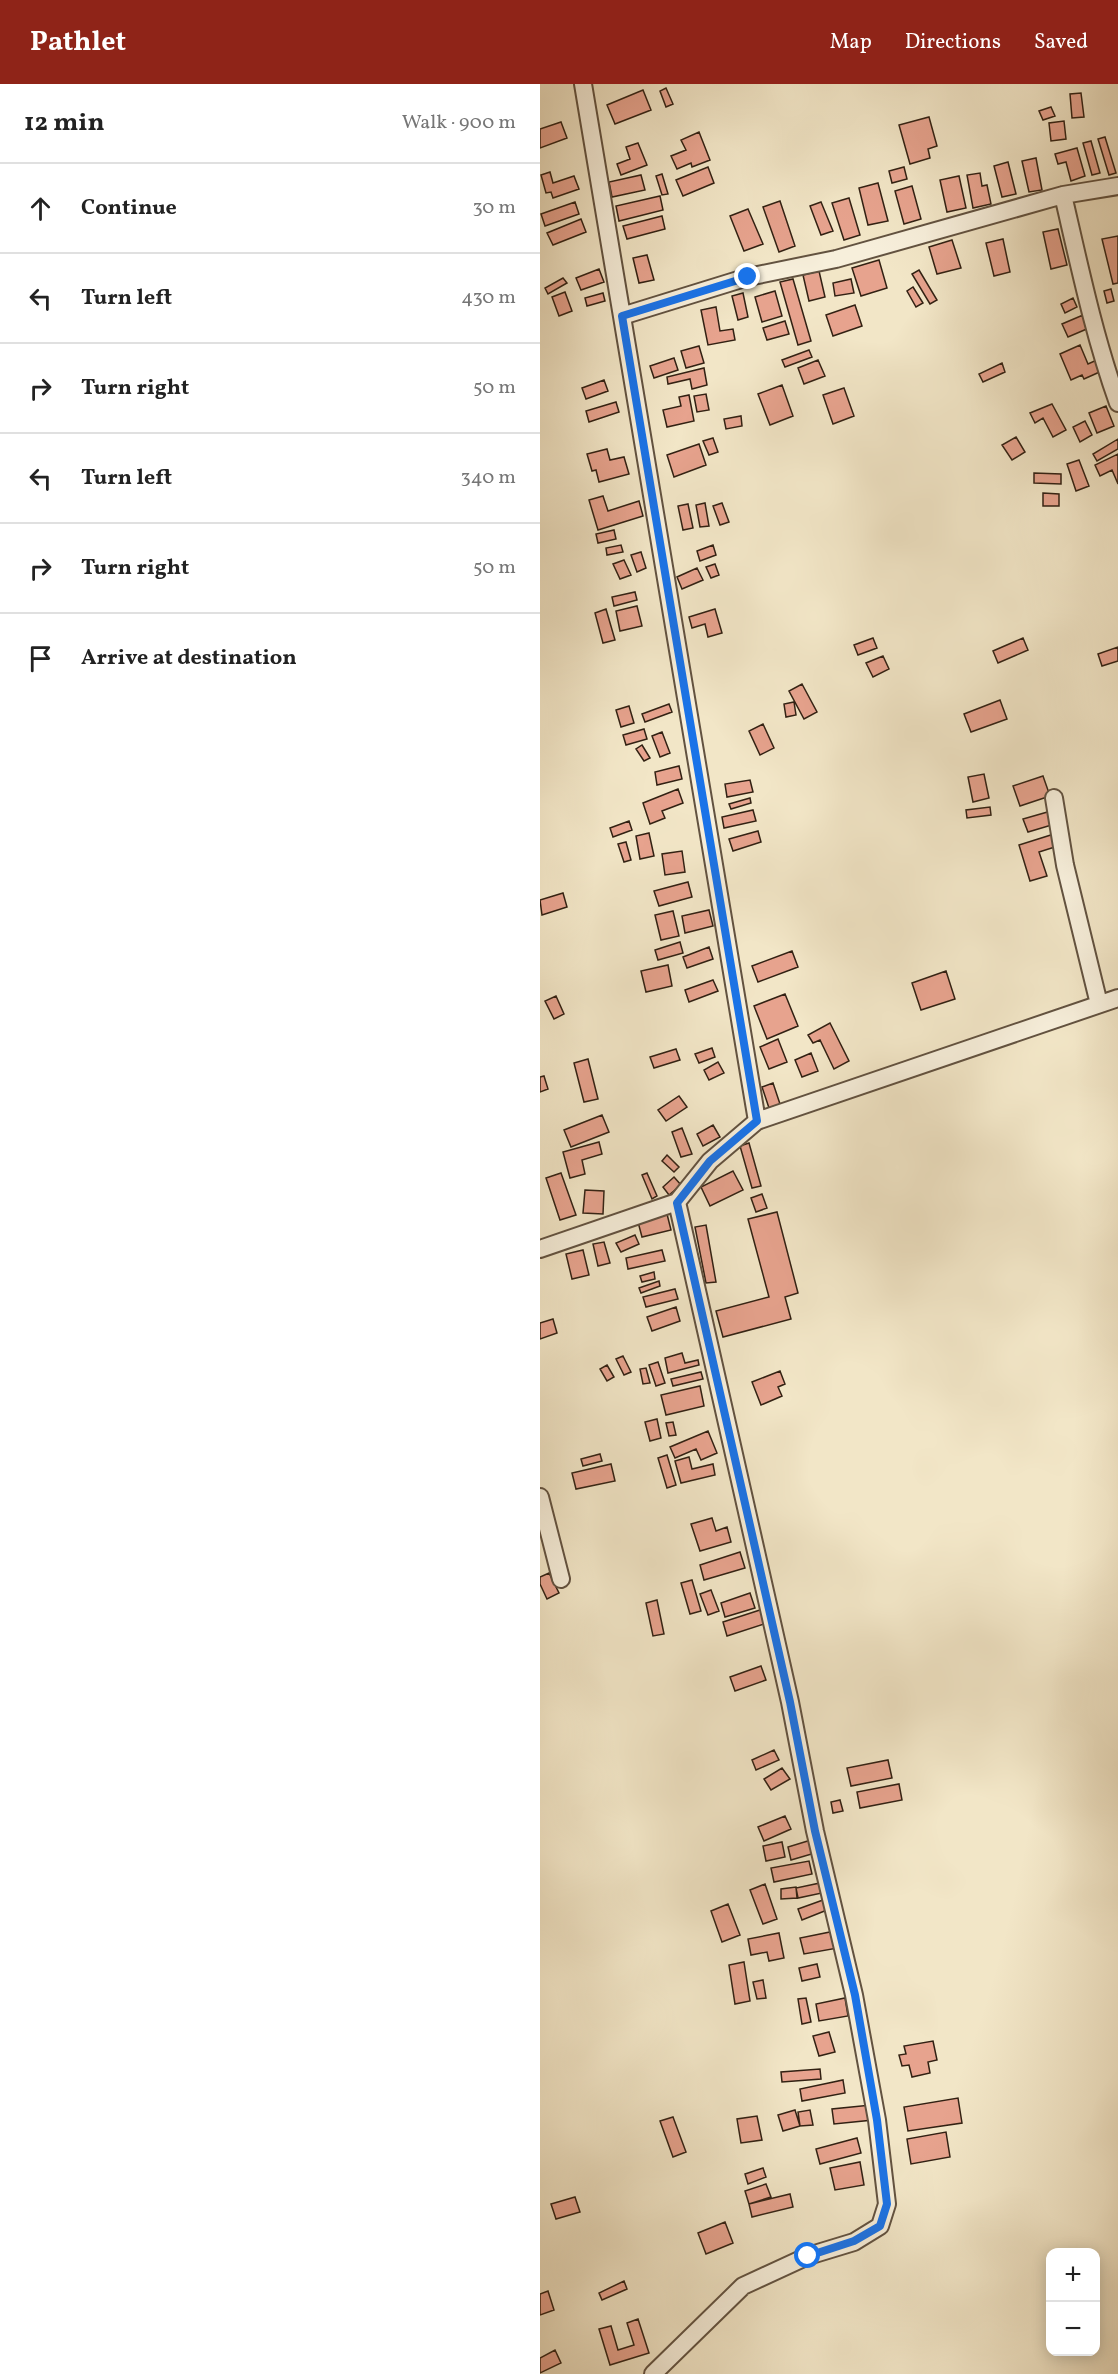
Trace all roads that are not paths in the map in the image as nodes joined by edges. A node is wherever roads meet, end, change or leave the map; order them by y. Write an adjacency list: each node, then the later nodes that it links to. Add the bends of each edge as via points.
1 (583, 84): 4 (street)
2 (1118, 186): 3 (street)
3 (1063, 195): 4 (street, via 836,259 748,277); 5 (street)
4 (622, 316): 9 (street)
5 (1118, 403)
6 (1054, 798): 8 (street, via 1065,865)
7 (1118, 998): 8 (street)
8 (1099, 1005): 9 (street)
9 (757, 1121): 10 (street, via 710,1161)
10 (677, 1203): 11 (street); 14 (street, via 815,1831 855,1995 887,2204 880,2226 854,2241 808,2256 743,2286)
11 (540, 1249)
12 (540, 1497): 13 (street)
13 (561, 1579)
14 (653, 2374)

